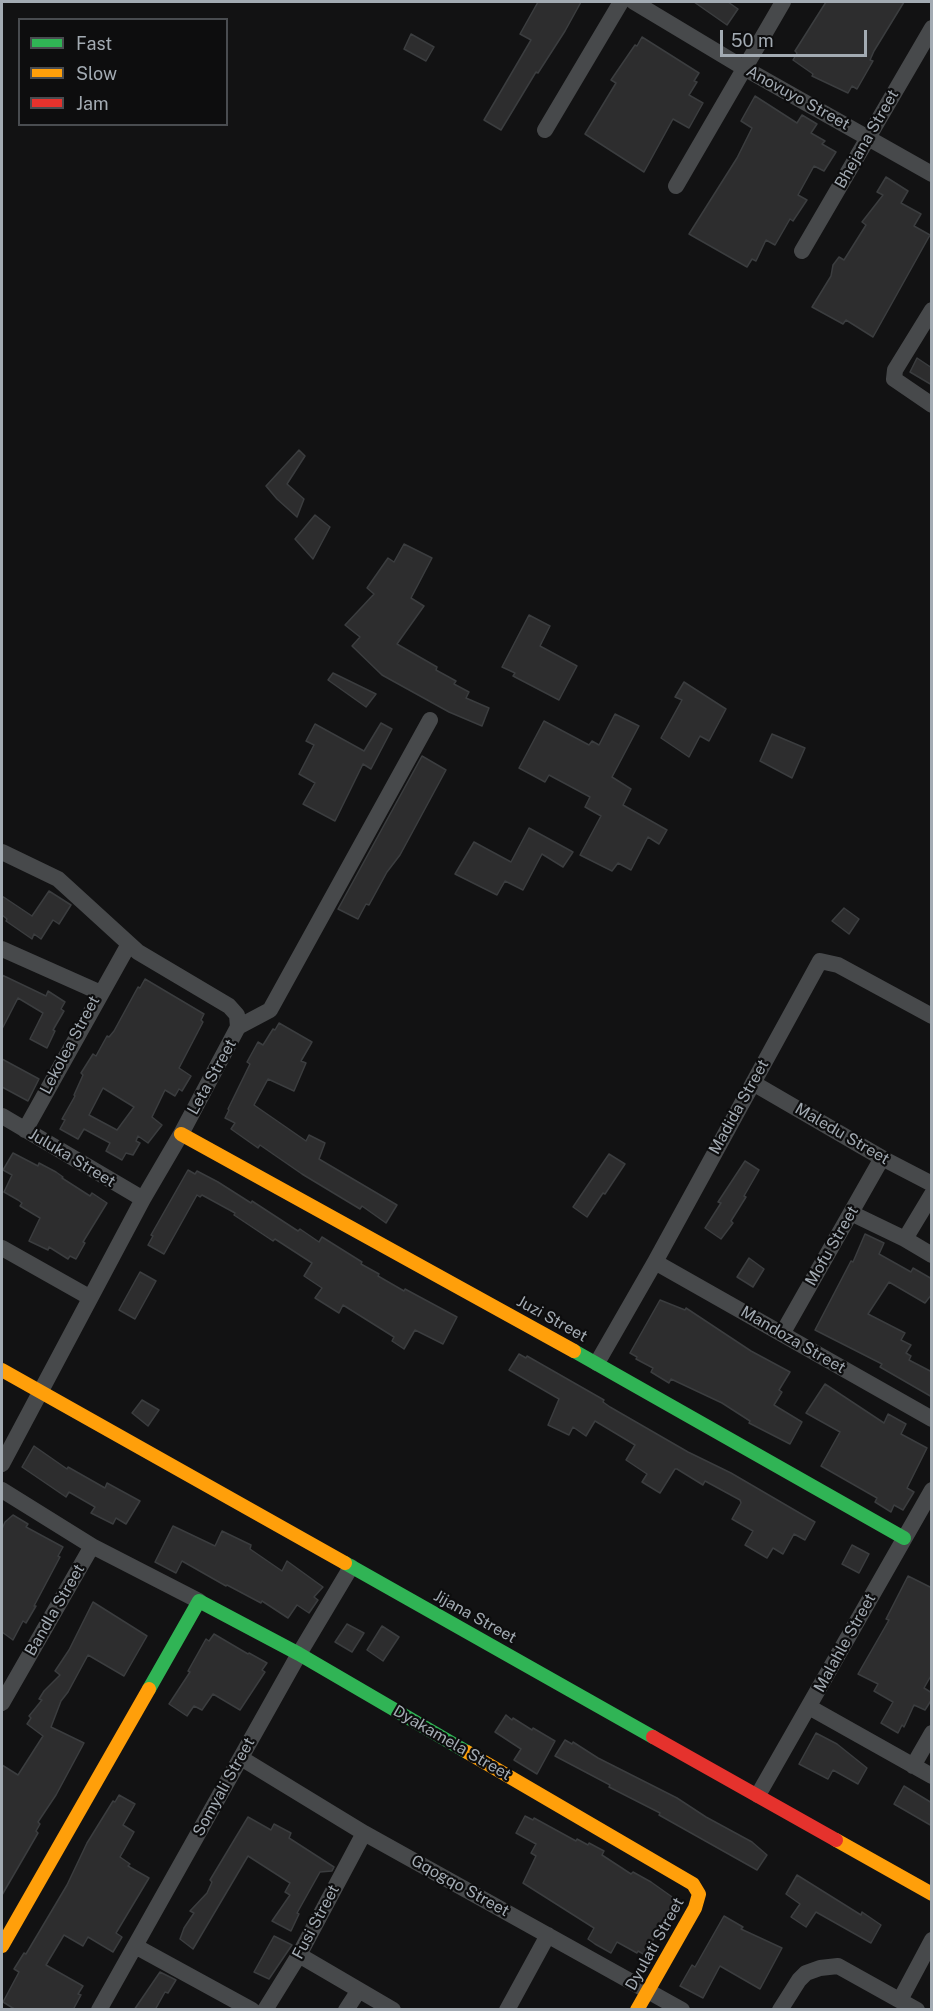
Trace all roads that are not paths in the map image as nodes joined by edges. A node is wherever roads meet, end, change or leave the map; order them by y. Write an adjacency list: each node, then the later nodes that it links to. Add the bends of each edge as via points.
1 (621, 2): 6 (street)
2 (634, 2): 5 (street, Anovuyo Street)
3 (783, 2): 5 (street)
4 (932, 28): 7 (street, Bhejana Street)
5 (744, 68): 7 (street, Anovuyo Street); 9 (street)
6 (545, 130)
7 (868, 137): 8 (street, Anovuyo Street); 10 (street, Bhejana Street)
8 (932, 174)
9 (676, 186)
10 (802, 251)
11 (932, 310): 12 (street, via 895,370 894,379)
12 (932, 405)
13 (430, 720): 19 (street, via 270,1010)
14 (2, 852): 15 (street, Leta Street, via 58,879)
15 (129, 944): 17 (street); 19 (street, Leta Street, via 230,1006 237,1015)
16 (2, 949): 17 (street, Lekolea Street)
17 (101, 993): 22 (street, Lekolea Street)
18 (932, 1016): 20 (street, Madida Street, via 838,965 820,961)
19 (238, 1027): 23 (street, Leta Street)
20 (753, 1083): 24 (street, Maledu Street); 32 (street, Madida Street)
21 (2, 1116): 22 (street, Juluka Street)
22 (25, 1130): 27 (street, Juluka Street)
23 (181, 1134): 27 (street, Leta Street); 35 (street, Juzi Street)
24 (882, 1158): 25 (street, Maledu Street); 28 (street, Mofu Street)
25 (932, 1184)
26 (932, 1194): 29 (street)
27 (142, 1199): 33 (street, Leta Street)
28 (851, 1213): 29 (street); 34 (street, Mofu Street)
29 (905, 1239): 31 (street)
30 (2, 1248): 33 (street)
31 (932, 1254)
32 (655, 1262): 34 (street, Mandoza Street); 35 (street, Madida Street)
33 (89, 1297): 37 (street, Leta Street)
34 (782, 1334): 38 (street, Mandoza Street)
35 (597, 1363): 42 (street, Juzi Street)
36 (2, 1370): 37 (street, Jijana Street)
37 (40, 1391): 39 (street, Leta Street); 44 (street, Jijana Street)
38 (932, 1419)
39 (2, 1464)
40 (2, 1490): 43 (street, Bandla Street)
41 (932, 1490): 42 (street, Malahle Street)
42 (904, 1538): 48 (street, Malahle Street)
43 (92, 1546): 45 (street, Dyakamela Street); 47 (street, Bandla Street)
44 (351, 1567): 46 (street, Somyali Street); 53 (street, Jijana Street)
45 (199, 1601): 46 (street, Dyakamela Street); 59 (street)
46 (298, 1654): 50 (street, Somyali Street); 55 (street, Dyakamela Street, via 681,1876)
47 (2, 1703)
48 (809, 1707): 51 (street); 53 (street, Malahle Street)
49 (932, 1733): 51 (street)
50 (241, 1758): 54 (street, Gqogqo Street); 60 (street, Somyali Street)
51 (913, 1766): 52 (street)
52 (932, 1776)
53 (758, 1795): 56 (street, Jijana Street)
54 (364, 1833): 57 (street, Gqogqo Street); 61 (street, Fusi Street)
55 (699, 1894): 63 (street, Dyulati Street, via 696,1908)
56 (932, 1894)
57 (548, 1935): 63 (street, Gqogqo Street); 70 (street)
58 (932, 1940): 64 (street)
59 (2, 1946)
60 (135, 1947): 65 (street, Somyali Street); 66 (street)
61 (299, 1955): 62 (street); 67 (street, Fusi Street)
62 (359, 1990): 68 (street); 69 (street)
63 (647, 1991): 71 (street, Dyulati Street); 72 (street, Gqogqo Street)
64 (900, 2000): 73 (street, via 838,1966 829,1966 806,1973); 74 (street)
65 (99, 2010)
66 (252, 2010)
67 (265, 2010)
68 (346, 2010)
69 (393, 2010)
70 (507, 2010)
71 (637, 2010)
72 (682, 2010)
73 (780, 2010)
74 (917, 2010)

